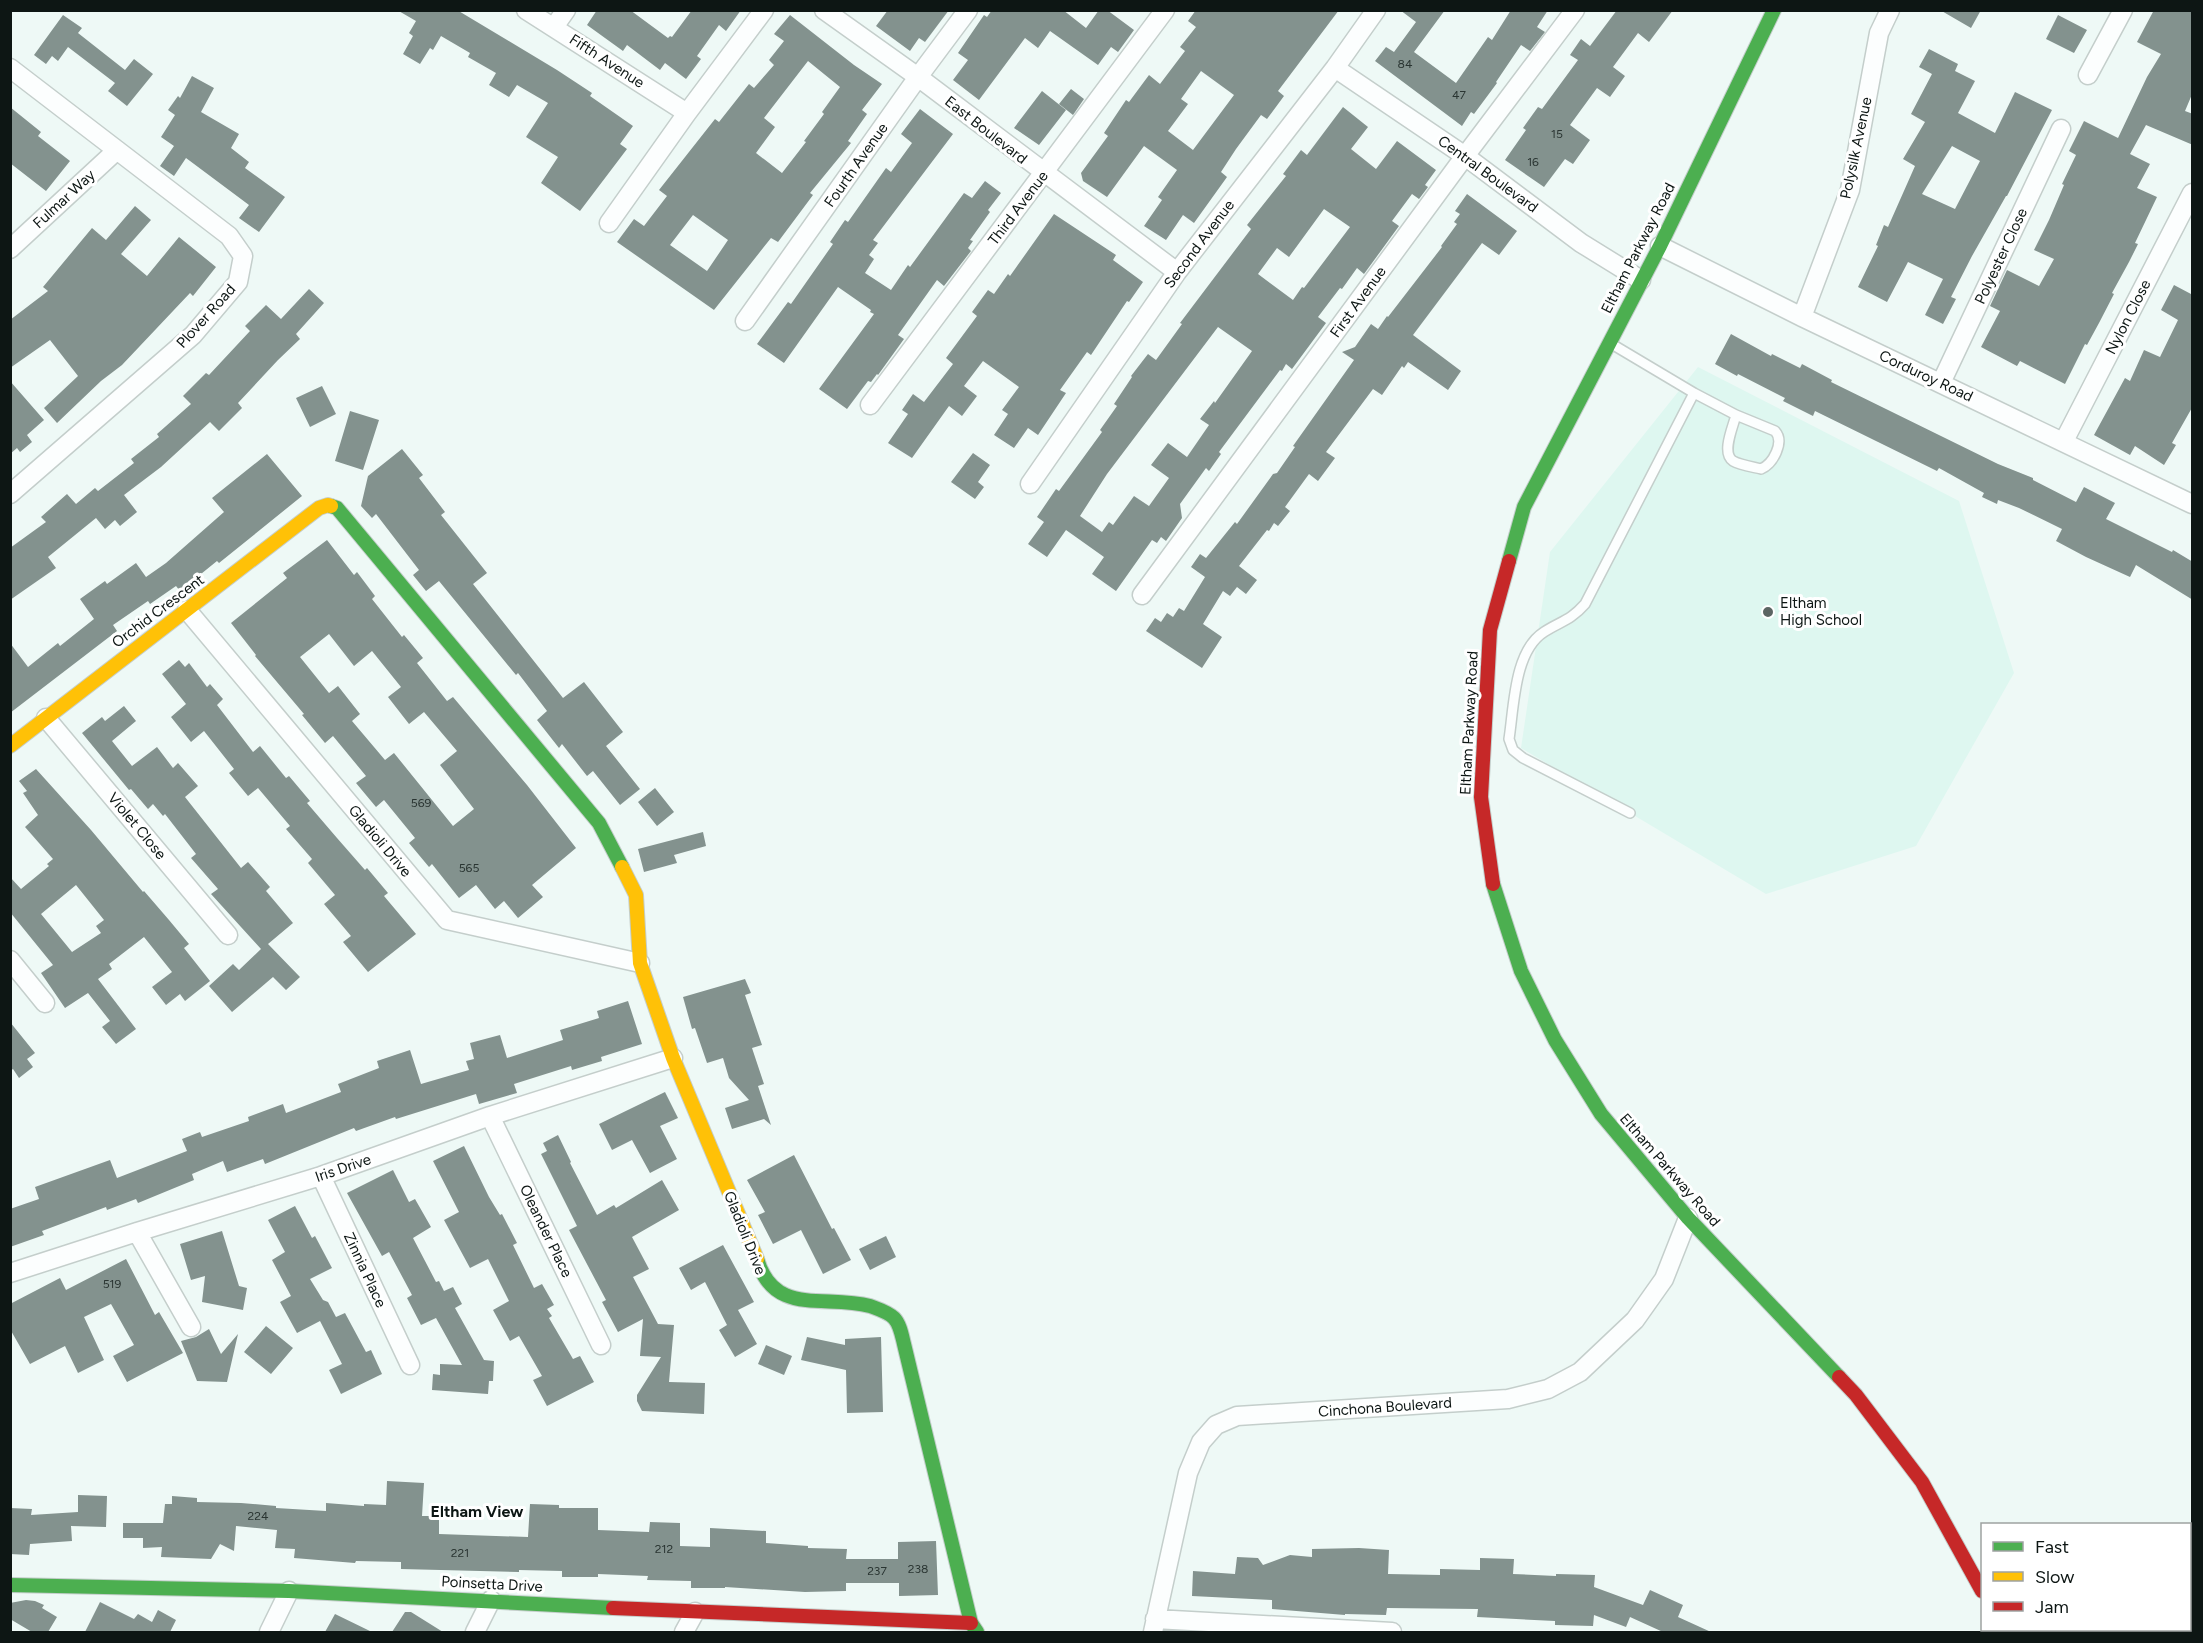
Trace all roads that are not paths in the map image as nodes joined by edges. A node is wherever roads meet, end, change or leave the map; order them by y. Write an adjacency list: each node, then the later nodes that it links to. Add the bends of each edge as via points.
1 (526, 10): 12 (street, Fifth Avenue)
2 (566, 10): 12 (street)
3 (764, 10): 17 (street)
4 (824, 10): 16 (street, East Boulevard)
5 (968, 10): 16 (street, Fourth Avenue)
6 (1165, 10): 21 (street, Third Avenue)
7 (1376, 10): 14 (street, Second Avenue)
8 (1575, 10): 20 (street, First Avenue)
9 (1774, 10): 24 (street, Eltham Parkway Road)
10 (1890, 10): 28 (street, Polysilk Avenue, via 1879,33 1850,190)
11 (2123, 10): 15 (street)
12 (554, 27): 17 (street, Fifth Avenue)
13 (10, 68): 19 (street, Plover Road)
14 (1335, 68): 20 (street, Central Boulevard); 26 (street, Second Avenue)
15 (2088, 75)
16 (918, 77): 21 (street, East Boulevard); 29 (street, Fourth Avenue)
17 (687, 113): 23 (street)
18 (2061, 129): 31 (street, Polyester Close)
19 (117, 150): 25 (street, Fulmar Way); 37 (street, Plover Road, via 228,237 243,256 238,282 193,335)
20 (1465, 156): 27 (street, Central Boulevard, via 1581,243); 40 (street, First Avenue)
21 (1043, 174): 26 (street, East Boulevard); 33 (street, Third Avenue)
22 (2192, 193): 35 (street, Nylon Close)
23 (609, 224)
24 (1660, 246): 27 (street, Eltham Parkway Road); 28 (street, Corduroy Road)
25 (10, 249)
26 (1177, 272): 36 (street, Second Avenue)
27 (1641, 280): 30 (street, Eltham Parkway Road)
28 (1802, 317): 31 (street, Corduroy Road)
29 (745, 321)
30 (1608, 342): 32 (lane); 52 (street, Eltham Parkway Road, via 1524,507 1490,630 1481,797 1492,880 1521,971 1555,1040 1601,1114)
31 (1941, 383): 35 (street, Corduroy Road)
32 (1694, 393): 34 (lane); 44 (lane, via 1585,604 1575,616 1534,640 1520,665 1509,739 1513,750)
33 (870, 405)
34 (1736, 416): 34 (lane, via 1728,455 1733,460 1765,468 1780,443 1779,435)
35 (2064, 441): 38 (street, Corduroy Road)
36 (1030, 484)
37 (10, 494)
38 (2193, 504)
39 (328, 505): 41 (street, Orchid Crescent); 47 (street, Gladioli Drive, via 337,508 599,823 636,895)
40 (1143, 595)
41 (186, 610): 42 (street, Orchid Crescent); 47 (street, Gladioli Drive, via 447,920)
42 (46, 718): 43 (street, Orchid Crescent); 45 (street, Violet Close)
43 (10, 746)
44 (1630, 813)
45 (228, 935)
46 (10, 960): 48 (street)
47 (640, 963): 49 (street, Gladioli Drive)
48 (45, 1003)
49 (673, 1058): 50 (street, Iris Drive); 65 (street, Gladioli Drive, via 764,1281 792,1298 876,1307 895,1319)
50 (490, 1116): 51 (street, Iris Drive); 56 (street, Oleander Place)
51 (321, 1176): 53 (street, Iris Drive); 57 (street, Zinnia Place)
52 (1688, 1218): 59 (street, Eltham Parkway Road, via 1856,1395 1922,1482); 64 (street, Cinchona Boulevard, via 1664,1279 1635,1320 1580,1372 1548,1389 1508,1399 1238,1416 1216,1425 1201,1442 1188,1473)
53 (136, 1232): 54 (street, Iris Drive); 55 (street)
54 (10, 1273)
55 (191, 1327)
56 (601, 1345)
57 (410, 1365)
58 (10, 1585): 60 (street, Poinsetta Drive)
59 (1981, 1587)
60 (289, 1591): 61 (street, Poinsetta Drive); 66 (street)
61 (491, 1600): 62 (street, Poinsetta Drive); 67 (street)
62 (695, 1612): 63 (street, Poinsetta Drive); 68 (street)
63 (888, 1626): 65 (street, Poinsetta Drive)
64 (1154, 1626): 69 (street)
65 (974, 1628)
66 (268, 1632)
67 (475, 1632)
68 (684, 1632)
69 (1392, 1632)

